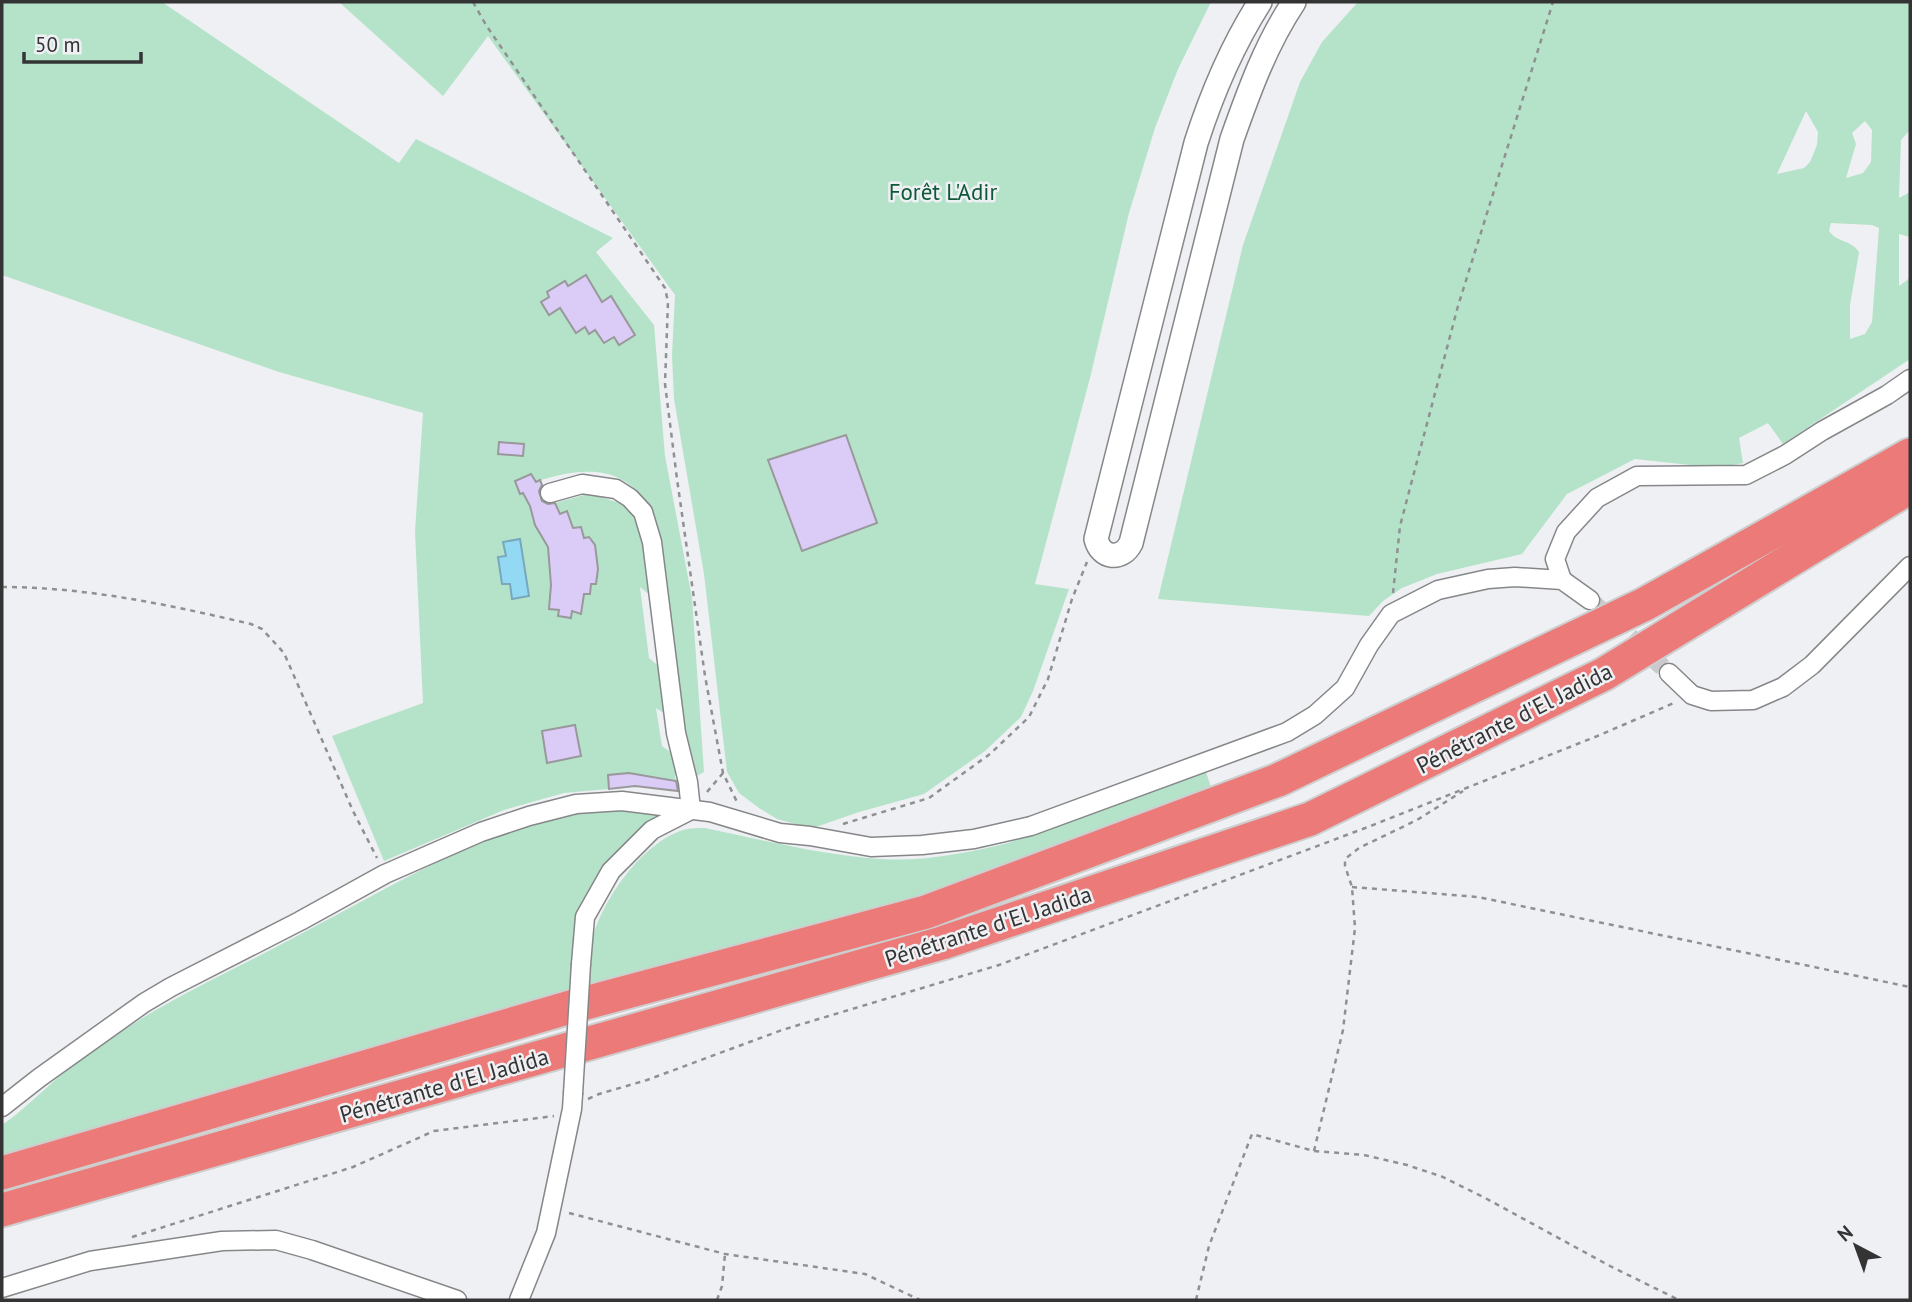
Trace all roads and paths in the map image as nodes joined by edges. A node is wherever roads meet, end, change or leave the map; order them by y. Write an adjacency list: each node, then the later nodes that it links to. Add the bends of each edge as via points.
1 (473, 2): 19 (path, via 665,288 665,384 705,676 723,774)
2 (1260, 2): 9 (street, via 1226,63 1196,143)
3 (1294, 2): 9 (street, via 1267,49 1232,139 1131,543 1120,555 1112,556 1098,547)
4 (1553, 2): 14 (path, via 1431,406 1400,526)
5 (1910, 379): 11 (street, via 1746,475 1637,476 1597,498 1562,541 1555,559)
6 (1910, 455): 27 (highway, Pénétrante d'El Jadida, via 1645,604 1278,780 978,893 926,912 567,1008)
7 (1910, 487): 29 (highway, Pénétrante d'El Jadida, via 1604,674 1310,819 942,943)
8 (550, 493): 18 (street, via 582,484 616,489 630,498 646,519)
9 (1096, 539): 20 (path, via 1072,598 1048,679 1029,718 990,754 929,798)
10 (1910, 566): 16 (street, via 1812,665 1783,687 1753,700 1710,701)
11 (1562, 580): 13 (street); 14 (street, via 1489,579 1438,590)
12 (2, 587): 21 (path, via 150,602 262,629 284,653)
13 (1590, 600)
14 (1391, 614): 20 (street, via 1345,688 1287,732 1031,826 986,836 871,847)
15 (1669, 673): 16 (street)
16 (1692, 695): 17 (path)
17 (1469, 787): 22 (path, via 1350,854 1345,866); 24 (path, via 999,965 782,1030)
18 (691, 810): 19 (street); 21 (street, via 621,801 576,804 481,832); 24 (street, bridge, via 652,830 611,872 585,917)
19 (748, 824): 20 (street)
20 (810, 836)
21 (385, 874): 25 (street, via 144,1003)
22 (1352, 887): 23 (path, via 1478,897); 26 (path, via 1355,929 1343,1030)
23 (1910, 987)
24 (573, 1102): 28 (street); 30 (path, via 559,1116 434,1131 353,1167)
25 (2, 1107)
26 (1314, 1151): 37 (path, via 1252,1134 1209,1246); 38 (path, via 1364,1155 1443,1177)
27 (2, 1173)
28 (551, 1208): 31 (path); 34 (street, via 539,1255)
29 (2, 1210)
30 (122, 1242)
31 (725, 1254): 35 (path); 36 (path, via 865,1274)
32 (2, 1288): 33 (street, via 102,1259 222,1241 276,1240)
33 (457, 1300)
34 (519, 1300)
35 (717, 1300)
36 (920, 1300)
37 (1196, 1300)
38 (1679, 1300)

